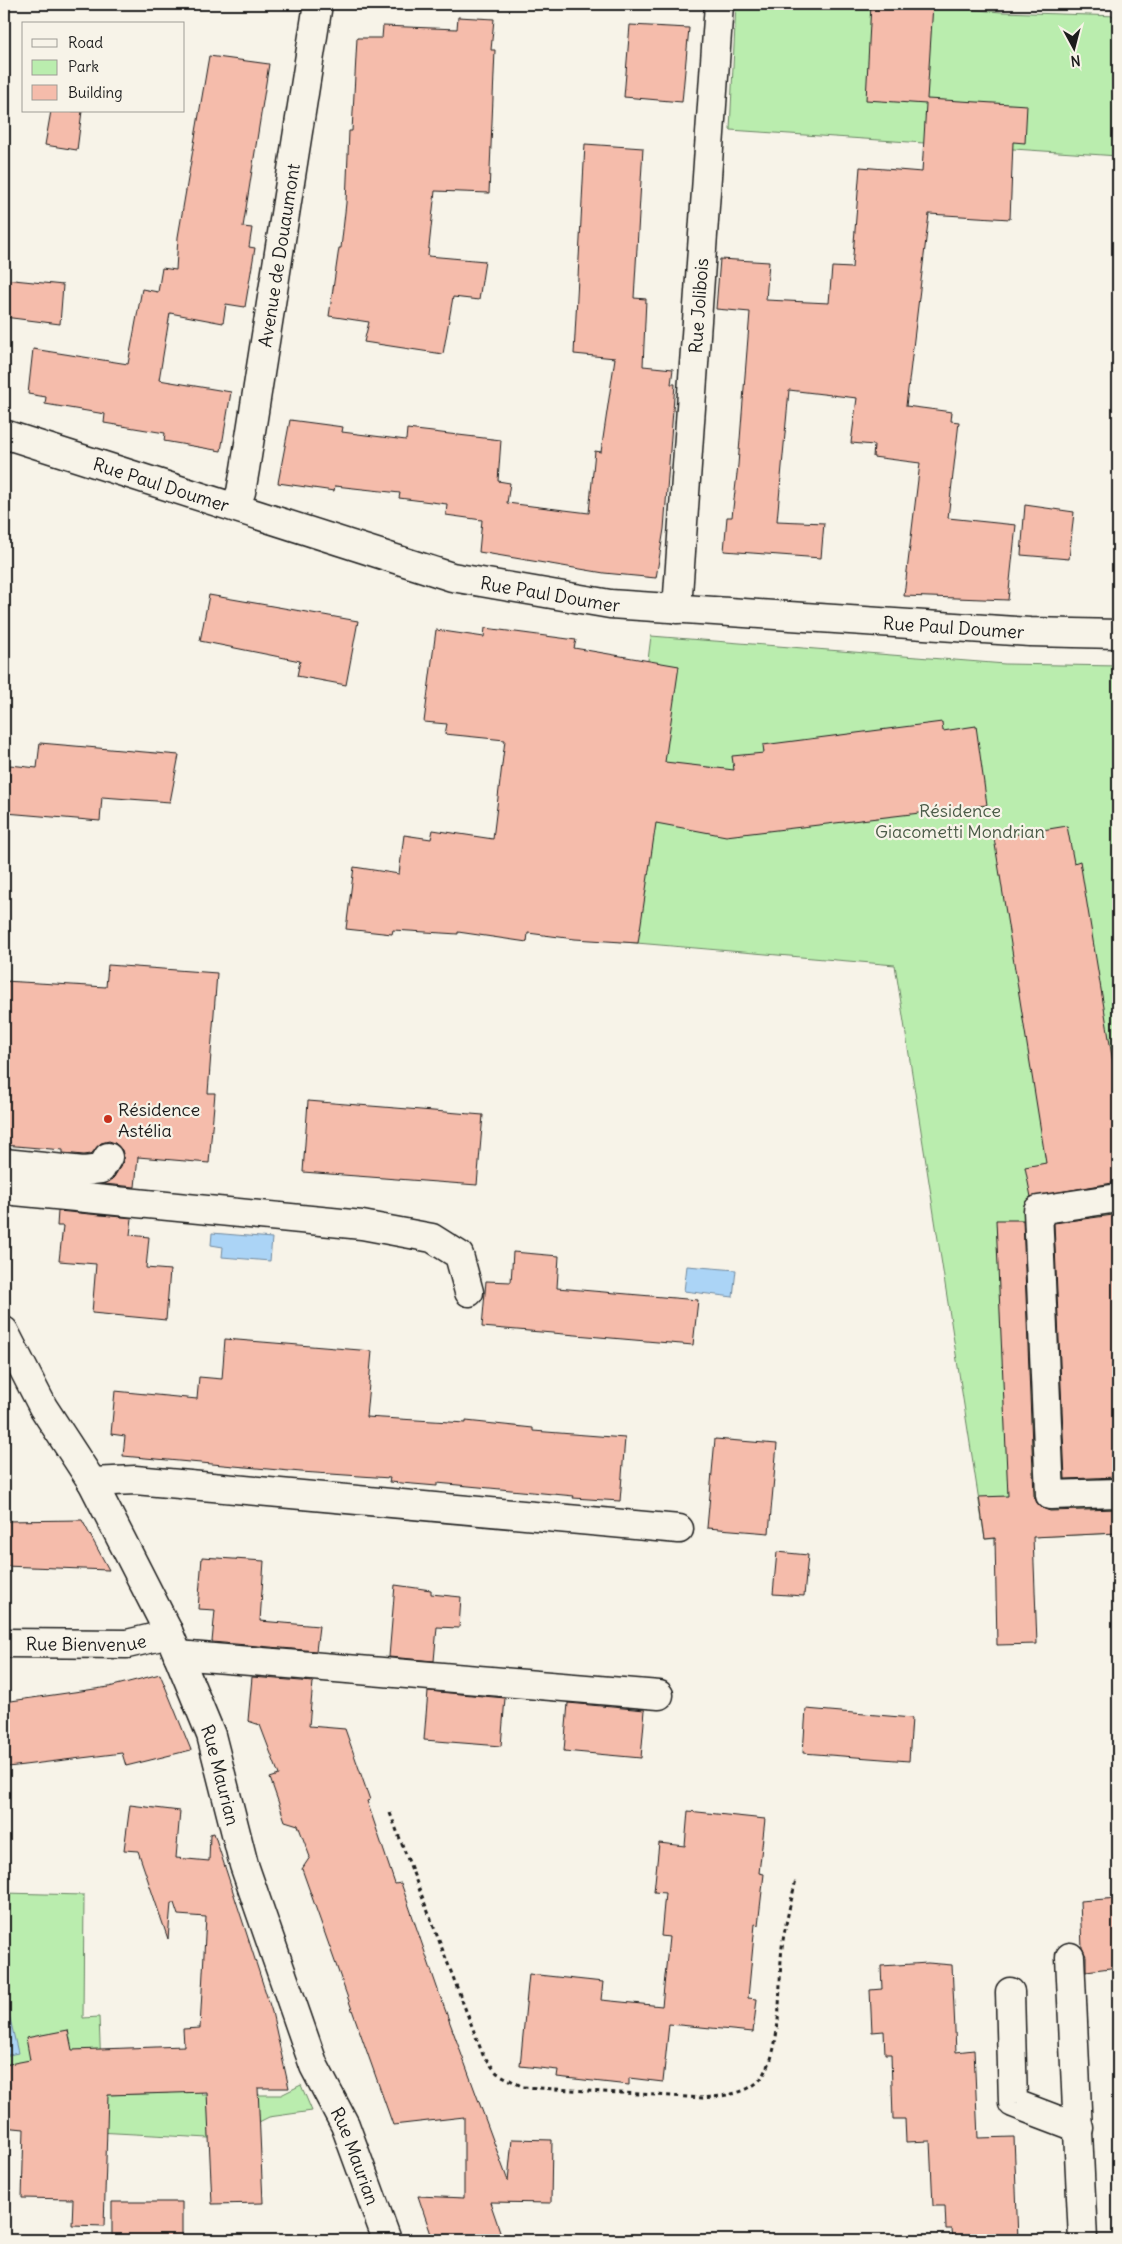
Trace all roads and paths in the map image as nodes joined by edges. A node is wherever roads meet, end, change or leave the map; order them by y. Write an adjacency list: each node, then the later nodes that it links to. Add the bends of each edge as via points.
1 (318, 4): 4 (street, Avenue de Douaumont, via 245,469)
2 (719, 4): 5 (street, Rue Jolibois)
3 (4, 434): 4 (street, Rue Paul Doumer)
4 (235, 506): 5 (street, Rue Paul Doumer, via 452,577 610,604)
5 (677, 609): 6 (street, Rue Paul Doumer, via 1030,632)
6 (1118, 634)
7 (108, 1157): 8 (street, via 101,1169 84,1171)
8 (4, 1163)
9 (4, 1190): 11 (street, via 362,1225 432,1238 459,1255)
10 (1118, 1198): 14 (street, via 1038,1210 1050,1495)
11 (469, 1292)
12 (4, 1332): 13 (street, Rue Maurian, via 43,1407)
13 (92, 1482): 15 (street, via 135,1480); 17 (street, Rue Maurian)
14 (1118, 1492)
15 (679, 1529)
16 (4, 1643): 17 (street, Rue Bienvenue, via 127,1644 157,1636)
17 (173, 1643): 18 (street); 24 (street, Rue Maurian, via 211,1735 244,1864 314,2066 345,2125)
18 (659, 1695)
19 (390, 1813): 20 (path, via 483,2055 498,2073 523,2087 703,2098 745,2090 762,2077 774,2051 782,1946)
20 (796, 1879)
21 (1070, 1957): 23 (street)
22 (1010, 1992): 23 (street, via 1013,2103)
23 (1078, 2128): 25 (street)
24 (387, 2240)
25 (1083, 2240)

